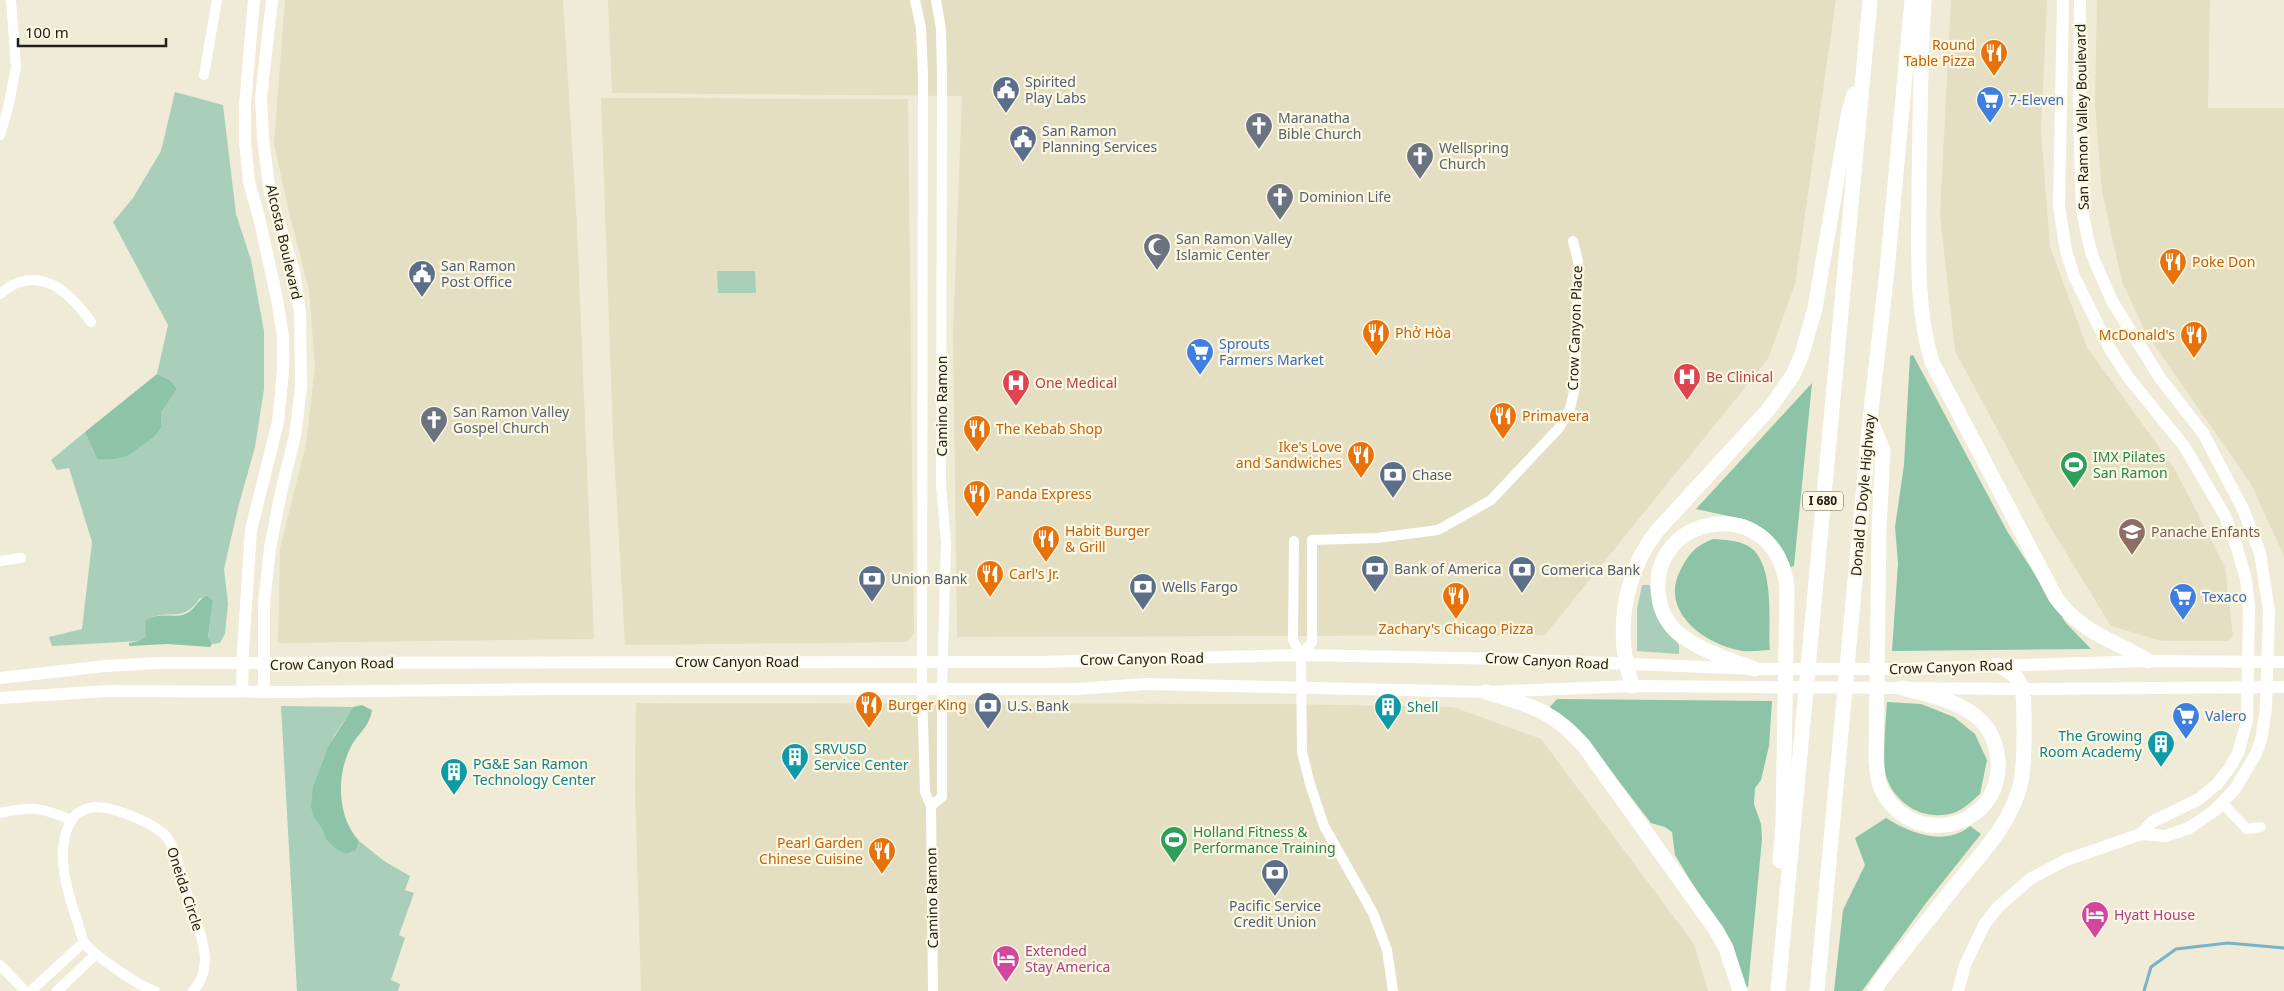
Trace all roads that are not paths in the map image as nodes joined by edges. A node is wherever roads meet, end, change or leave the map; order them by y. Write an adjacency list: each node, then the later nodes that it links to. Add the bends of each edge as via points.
1 (10, 0): 14 (street, via 16,66)
2 (217, 0): 13 (street)
3 (254, 0): 29 (main road, Alcosta Boulevard, via 244,141 249,182 260,217 277,299 283,337 283,371 278,422 251,530)
4 (272, 0): 30 (main road, Alcosta Boulevard, via 261,98 263,139 270,193 294,271 300,313 302,379 295,436 270,548 264,604)
5 (916, 0): 23 (street, Camino Ramon, via 923,75)
6 (936, 0): 24 (street, Camino Ramon, via 941,29 942,75)
7 (1870, 0): 12 (highway, I 680)
8 (1912, 0): 18 (highway, Donald D Doyle Highway / I 680, via 1888,271)
9 (1924, 0): 25 (highway, via 1918,271 1921,320 1932,362 2056,598 2080,625)
10 (2063, 0): 26 (main road, San Ramon Valley Boulevard, via 2059,206 2066,251 2074,276 2110,349 2128,377 2184,446 2225,516 2246,579)
11 (2080, 0): 27 (main road, San Ramon Valley Boulevard, via 2082,209 2092,254 2112,301 2160,378 2203,434 2243,509 2260,553 2269,611)
12 (1864, 62): 31 (highway, via 1848,116 1815,308 1802,354 1793,375 1769,409 1646,545 1627,594 1624,648); 56 (highway, I 680)
13 (204, 75)
14 (0, 135)
15 (1573, 241): 22 (street, Crow Canyon Place, via 1578,261 1575,387 1570,409 1559,428 1490,500 1438,530 1377,538 1312,540 1312,642)
16 (0, 294): 17 (street, via 16,283 34,279 57,286 78,303)
17 (91, 322)
18 (1870, 419): 40 (highway, via 1883,450 1879,530 1878,780 1884,795 1908,819 1924,826 1958,823 1976,813 1988,801 1995,786 1999,770 1992,735 1966,710); 69 (highway, Donald D Doyle Highway / I 680)
19 (1294, 541): 22 (street, via 1293,640)
20 (22, 558): 21 (street)
21 (0, 561)
22 (1301, 655): 24 (main road, Crow Canyon Road, via 1039,662); 31 (main road, Crow Canyon Road); 37 (street)
23 (922, 660): 24 (main road, Crow Canyon Road); 30 (main road, Crow Canyon Road, via 294,662); 41 (street, Camino Ramon)
24 (944, 661): 42 (street, Camino Ramon)
25 (2148, 661): 26 (main road, Crow Canyon Road); 32 (main road, Crow Canyon Road)
26 (2248, 662): 27 (main road, Crow Canyon Road); 38 (main road, San Ramon Valley Boulevard)
27 (2268, 662): 28 (main road, Crow Canyon Road); 36 (main road, San Ramon Valley Boulevard)
28 (2284, 662)
29 (243, 664): 30 (main road, Crow Canyon Road); 34 (main road, Crow Canyon Road, via 105,666); 44 (main road, Alcosta Boulevard)
30 (265, 665): 45 (main road, Alcosta Boulevard)
31 (1628, 665): 33 (main road, Crow Canyon Road); 35 (highway)
32 (1997, 665): 33 (main road, Crow Canyon Road); 43 (highway, via 2016,676)
33 (1755, 669): 56 (highway, via 1697,646 1668,621 1660,605 1657,589 1664,559 1683,536 1697,528 1728,523 1759,534 1771,544 1785,572 1782,824 1776,902)
34 (0, 678)
35 (1632, 686): 40 (main road, Crow Canyon Road); 46 (main road, Crow Canyon Road)
36 (2266, 686): 38 (main road, Crow Canyon Road); 39 (main road, Crow Canyon Road); 50 (main road, San Ramon Valley Boulevard, via 2261,740 2256,754 2235,789)
37 (1303, 687): 42 (main road, Crow Canyon Road, via 1146,684 1077,689); 46 (main road, Crow Canyon Road); 66 (street, via 1302,752 1310,784 1324,826 1373,913 1387,950)
38 (2247, 687): 43 (main road, Crow Canyon Road); 55 (main road, San Ramon Valley Boulevard, via 2247,722 2243,740 2229,769 2199,800 2152,822)
39 (2284, 687)
40 (1903, 688): 43 (main road, Crow Canyon Road)
41 (922, 689): 42 (main road, Crow Canyon Road); 45 (main road, Crow Canyon Road); 51 (street, Camino Ramon, via 925,792)
42 (942, 689): 51 (street, Camino Ramon, via 942,797)
43 (2022, 689): 70 (highway, via 2024,759 2014,802 1991,841)
44 (242, 691): 45 (main road, Crow Canyon Road); 47 (main road, Crow Canyon Road, via 109,691)
45 (264, 692)
46 (1486, 692): 67 (highway, via 1543,711 1572,731 1716,930 1726,948)
47 (42, 696): 48 (main road, Crow Canyon Road); 49 (main road)
48 (0, 698)
49 (0, 705)
50 (2222, 803): 54 (street, via 2247,829); 55 (main road, San Ramon Valley Boulevard, via 2189,828 2166,836)
51 (931, 806): 65 (street, Camino Ramon)
52 (0, 813): 53 (street, via 27,808 47,810)
53 (71, 820): 57 (street, via 64,839 63,862 69,895); 64 (street, Oneida Circle, via 82,811 96,807 123,813 149,824 169,840 205,949 206,968 202,982)
54 (2261, 827)
55 (2141, 834): 71 (main road, San Ramon Valley Boulevard, via 2055,864 2012,892 1973,944)
56 (1783, 940): 68 (highway, I 680)
57 (84, 942): 58 (street); 61 (street)
58 (95, 955): 62 (street); 63 (street)
59 (0, 965): 60 (street)
60 (25, 991)
61 (31, 991)
62 (57, 991)
63 (155, 991)
64 (193, 991)
65 (933, 991)
66 (1393, 991)
67 (1740, 991)
68 (1778, 991)
69 (1817, 991)
70 (1874, 991)
71 (1958, 991)

